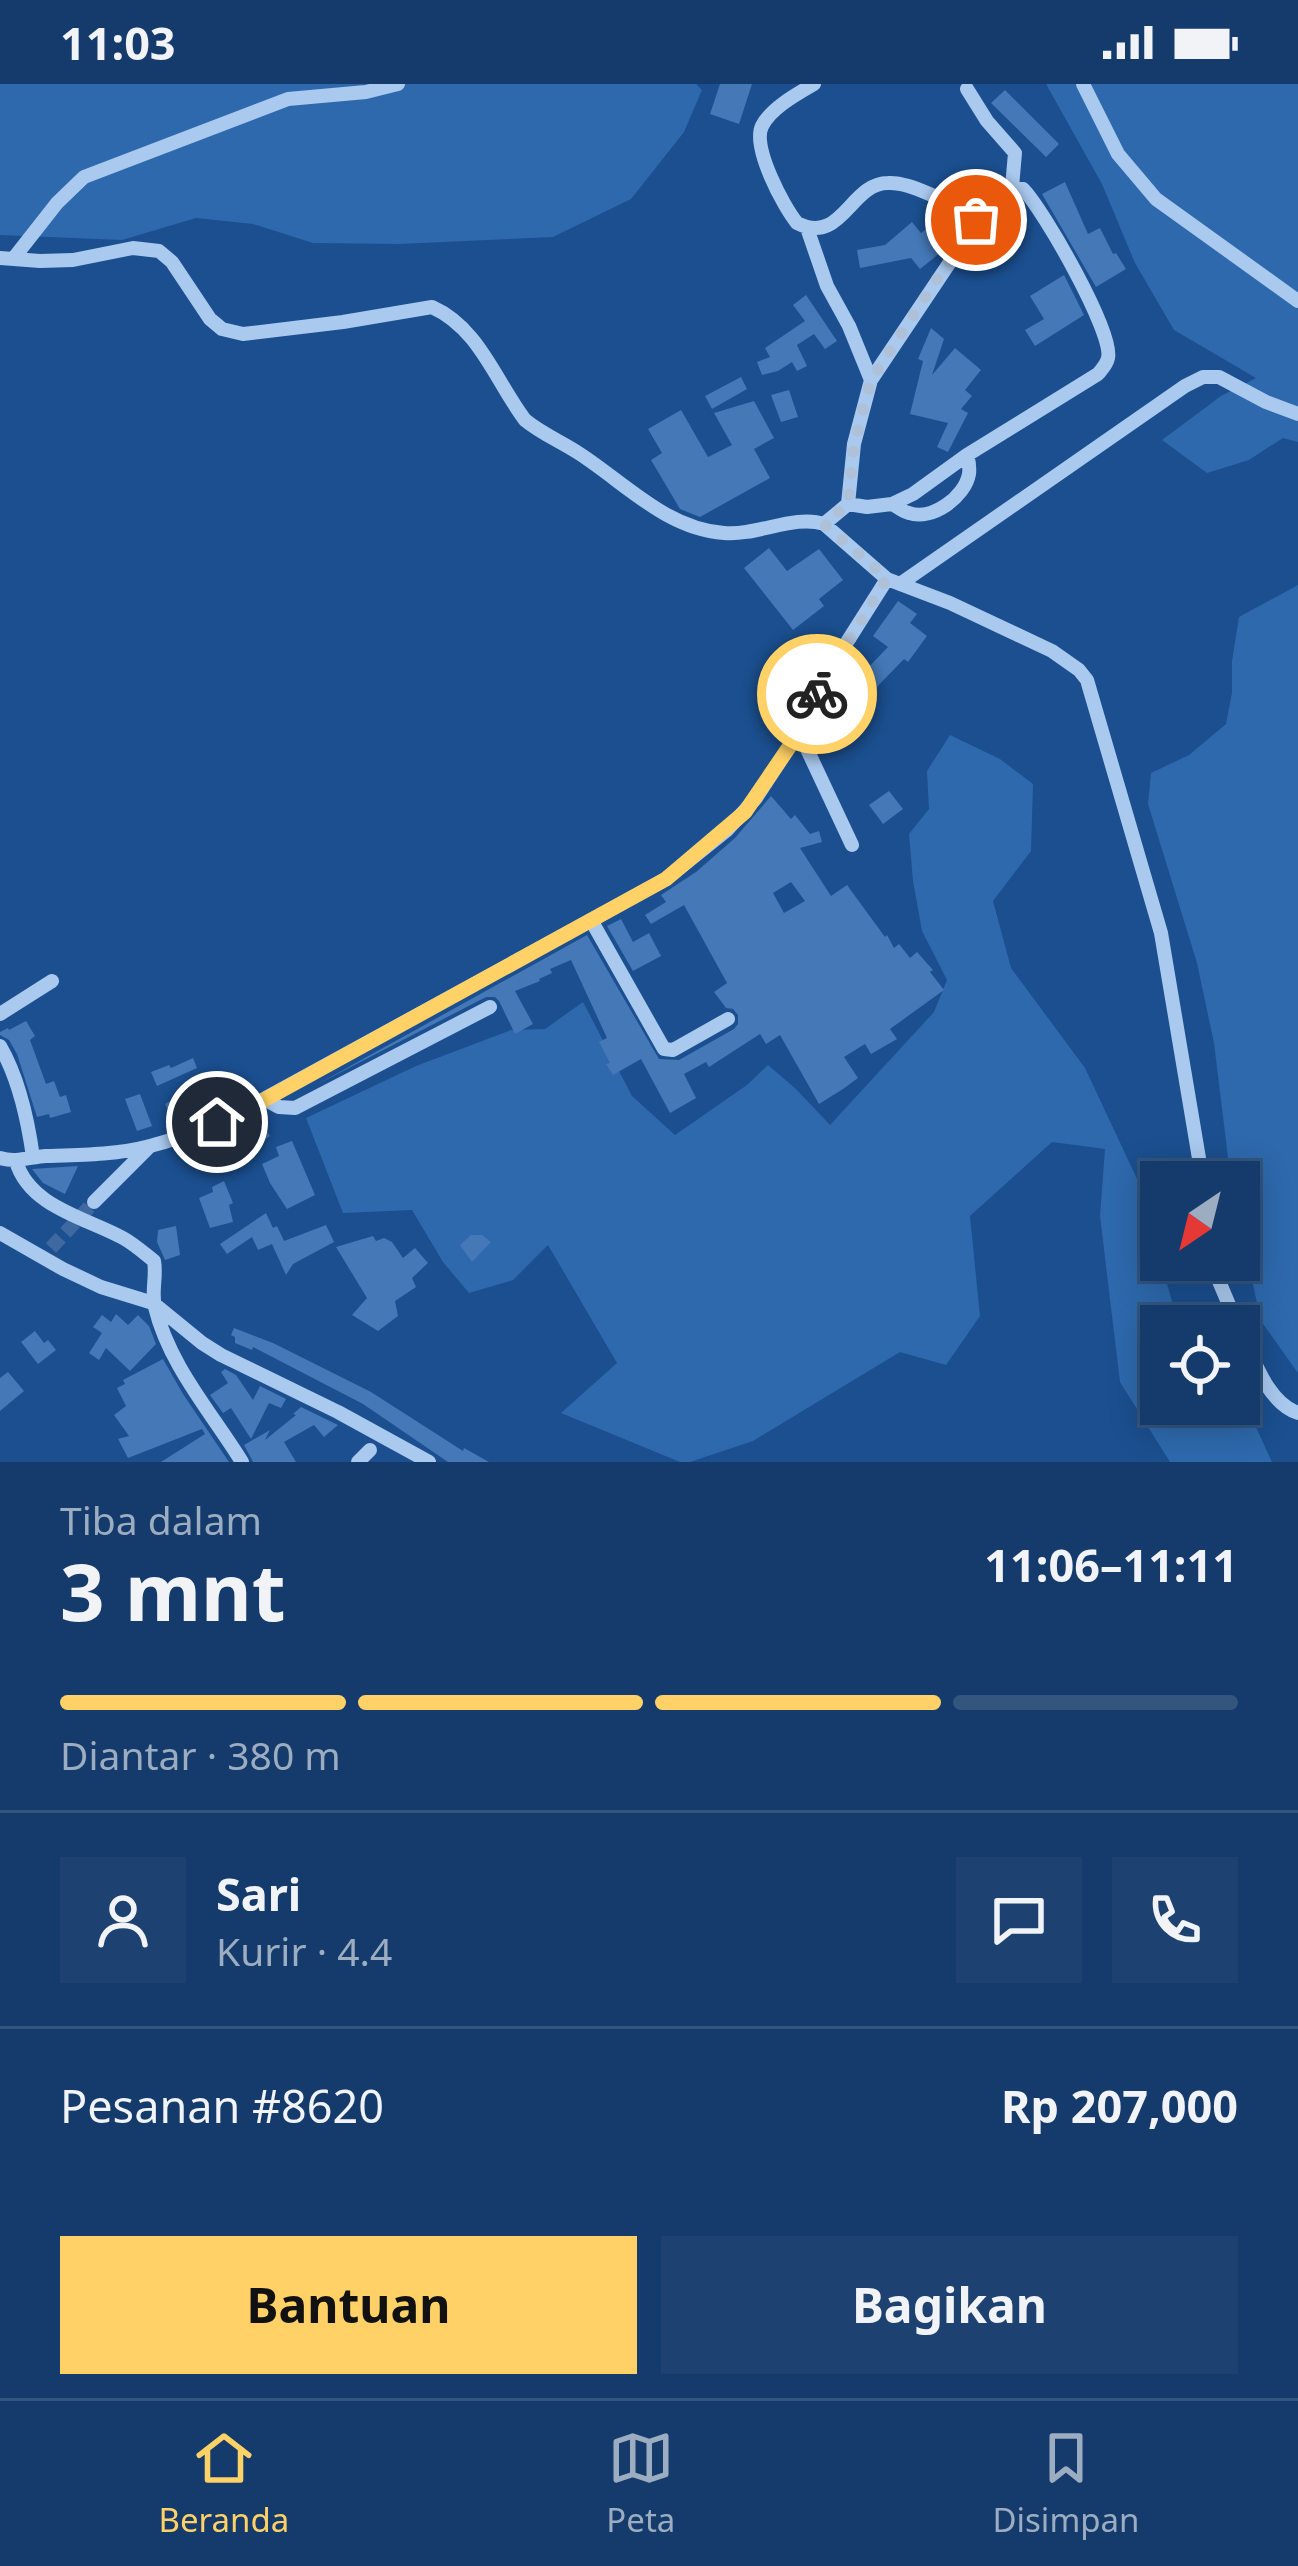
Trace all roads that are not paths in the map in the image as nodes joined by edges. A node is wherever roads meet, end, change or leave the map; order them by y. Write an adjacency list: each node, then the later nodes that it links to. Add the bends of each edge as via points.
1 (398, 84): 8 (street, via 288,99 84,178)
2 (814, 84): 7 (street, via 760,134 782,200)
3 (1083, 84): 9 (street, via 1118,154 1156,199)
4 (967, 89): 5 (street, via 1015,153)
5 (1012, 187): 10 (street, via 995,195); 12 (street, via 1023,189 1050,224 1110,354 1098,374)
6 (944, 200): 7 (street, via 886,182 831,225)
7 (807, 228): 10 (street)
8 (7, 259): 15 (street, via 159,251 210,319 243,334 440,310 469,332 525,420 681,523 731,534 807,519)
9 (1298, 301)
10 (871, 380): 13 (street)
11 (1298, 414): 16 (street, via 1219,376 1203,377)
12 (967, 455): 14 (street); 14 (street, via 964,489 950,502 912,515)
13 (848, 504): 14 (street); 15 (street)
14 (892, 504)
15 (824, 524): 16 (street)
16 (894, 581): 17 (street, via 827,676); 29 (street, via 1052,651 1087,680 1161,933)
17 (800, 731): 18 (street); 19 (street, via 727,830 666,879)
18 (852, 845)
19 (591, 920): 23 (street, via 664,1049); 25 (street)
20 (52, 981): 22 (street)
21 (490, 1007): 25 (street, via 295,1108)
22 (0, 1014)
23 (728, 1019)
24 (0, 1046): 27 (street)
25 (264, 1100): 26 (street)
26 (150, 1146): 27 (street); 30 (street)
27 (33, 1157): 28 (street)
28 (8, 1159): 32 (street, via 56,1207 154,1261)
29 (1199, 1161)
30 (94, 1202)
31 (0, 1233): 32 (street, via 100,1287)
32 (153, 1303): 36 (street, via 186,1379); 38 (street, via 221,1355)
33 (1260, 1372): 34 (street)
34 (1298, 1413)
35 (370, 1450): 37 (street)
36 (242, 1462)
37 (358, 1462)
38 (429, 1462)

